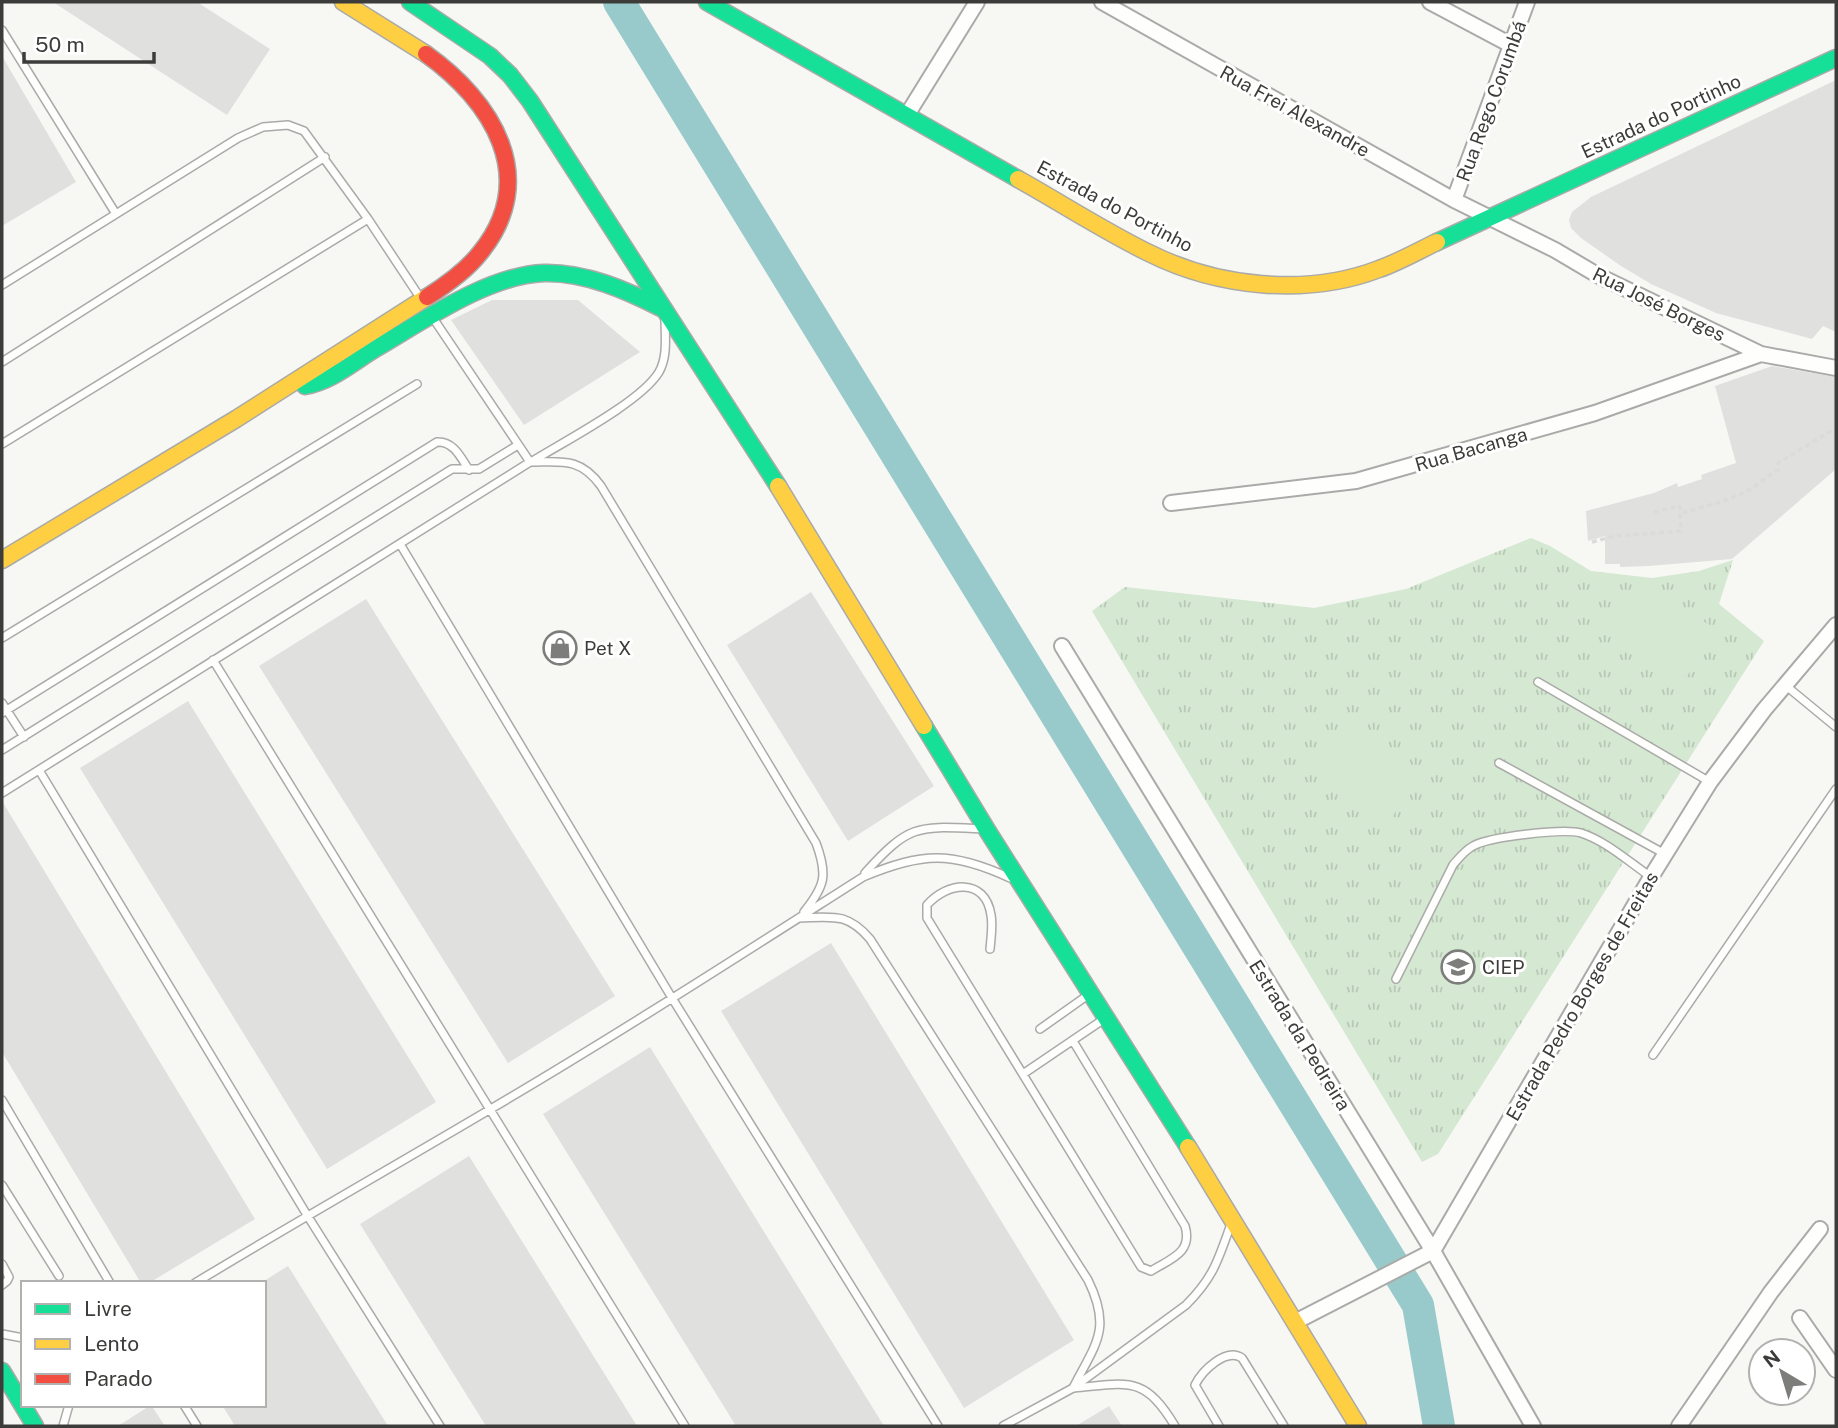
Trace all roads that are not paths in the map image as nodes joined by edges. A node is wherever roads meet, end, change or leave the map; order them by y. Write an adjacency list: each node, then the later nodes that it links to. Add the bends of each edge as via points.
1 (343, 2): 18 (street, via 473,92 504,152 507,184 501,218 490,240 474,260)
2 (410, 2): 19 (street, via 490,56 510,75)
3 (707, 2): 11 (street, Estrada do Portinho)
4 (977, 2): 11 (street)
5 (1101, 2): 13 (street, Rua Frei Alexandre)
6 (1430, 2): 9 (street)
7 (1527, 2): 9 (street, Rua Rego Corumbá)
8 (2, 30): 14 (lane)
9 (1511, 45): 13 (street, Rua Rego Corumbá)
10 (1836, 58): 15 (street, Estrada do Portinho)
11 (907, 115): 15 (street, Estrada do Portinho, via 1149,253 1183,268 1240,283 1319,282 1377,270)
12 (325, 157): 14 (lane, via 304,131 288,125 263,127 237,138); 16 (lane); 22 (lane)
13 (1454, 200): 15 (street, Rua Frei Alexandre)
14 (116, 214): 17 (lane)
15 (1491, 217): 21 (street, Rua José Borges, via 1599,276)
16 (368, 219): 18 (lane); 26 (lane)
17 (2, 285)
18 (421, 300): 20 (lane); 25 (street)
19 (663, 311): 20 (street, via 614,286 544,273 501,282); 28 (lane, via 665,352 660,370 647,387); 48 (street, via 779,487)
20 (432, 317): 25 (street, via 312,386); 27 (lane)
21 (1760, 354): 23 (street, Rua José Borges); 30 (street, Rua Bacanga, via 1595,413 1356,481)
22 (2, 362)
23 (1836, 368)
24 (417, 384): 34 (lane)
25 (287, 388): 32 (street)
26 (2, 444)
27 (518, 445): 28 (lane); 29 (lane, via 479,470)
28 (530, 462): 31 (lane); 53 (lane, via 582,466 601,486 816,843 824,879)
29 (469, 470): 39 (lane, via 451,445 437,442); 41 (lane, via 453,469)
30 (1171, 503)
31 (400, 544): 36 (lane); 57 (lane)
32 (2, 560)
33 (1836, 625): 38 (street, Estrada Pedro Borges de Freitas)
34 (2, 638)
35 (1062, 646): 69 (street, Estrada da Pedreira)
36 (213, 660): 44 (lane); 64 (lane)
37 (1538, 682): 45 (lane)
38 (1785, 685): 40 (lane); 45 (street, Estrada Pedro Borges de Freitas)
39 (3, 709): 41 (lane)
40 (1836, 727)
41 (24, 737): 42 (lane)
42 (2, 750)
43 (1499, 763): 49 (lane)
44 (39, 770): 47 (lane); 66 (lane)
45 (1710, 782): 49 (street, Estrada Pedro Borges de Freitas)
46 (1836, 789): 61 (lane)
47 (2, 793)
48 (987, 830): 50 (lane, via 920,829 902,836); 52 (street)
49 (1665, 854): 51 (street, Estrada Pedro Borges de Freitas)
50 (863, 877): 52 (lane, via 920,858 950,857 982,865); 53 (lane)
51 (1651, 877): 55 (lane, via 1578,832 1474,845 1453,865); 69 (street, Estrada Pedro Borges de Freitas)
52 (1020, 883): 56 (street)
53 (799, 918): 57 (lane); 81 (lane, via 844,918 858,924 870,939 1088,1280 1101,1315 1100,1336)
54 (989, 949): 62 (lane, via 991,915 977,892 951,887 927,905 927,918)
55 (1396, 979)
56 (1090, 993): 58 (street); 59 (lane)
57 (672, 998): 64 (lane); 92 (lane)
58 (1105, 1018): 60 (lane); 67 (street)
59 (1040, 1029)
60 (1073, 1041): 62 (lane); 62 (lane, via 1185,1226 1187,1242 1178,1255 1151,1271 1141,1267)
61 (1653, 1055)
62 (1023, 1074)
63 (2, 1100): 72 (lane)
64 (490, 1110): 66 (lane); 91 (lane)
65 (2, 1185): 71 (lane)
66 (307, 1215): 73 (lane); 90 (lane)
67 (1233, 1218): 76 (street); 81 (lane, via 1213,1273 1201,1291)
68 (1820, 1229): 98 (street)
69 (1433, 1251): 76 (street); 86 (street, Estrada da Pedreira)
70 (2, 1264): 74 (lane, via 9,1277)
71 (59, 1276)
72 (107, 1280)
73 (198, 1281)
74 (2, 1285)
75 (1800, 1318): 79 (street)
76 (1295, 1322): 97 (street)
77 (2, 1334): 78 (lane)
78 (21, 1338)
79 (1836, 1370)
80 (2, 1371): 82 (street)
81 (1073, 1388): 93 (lane); 94 (lane, via 1137,1386 1162,1404)
82 (21, 1404)
83 (23, 1407): 88 (street)
84 (68, 1407): 87 (lane)
85 (185, 1407): 89 (lane)
86 (1530, 1424)
87 (64, 1425)
88 (34, 1426)
89 (197, 1426)
90 (440, 1426)
91 (685, 1426)
92 (938, 1426)
93 (1003, 1426)
94 (1175, 1426)
95 (1219, 1426): 96 (lane, via 1195,1385 1205,1370 1229,1354 1242,1358)
96 (1284, 1426)
97 (1358, 1426)
98 (1679, 1426)

